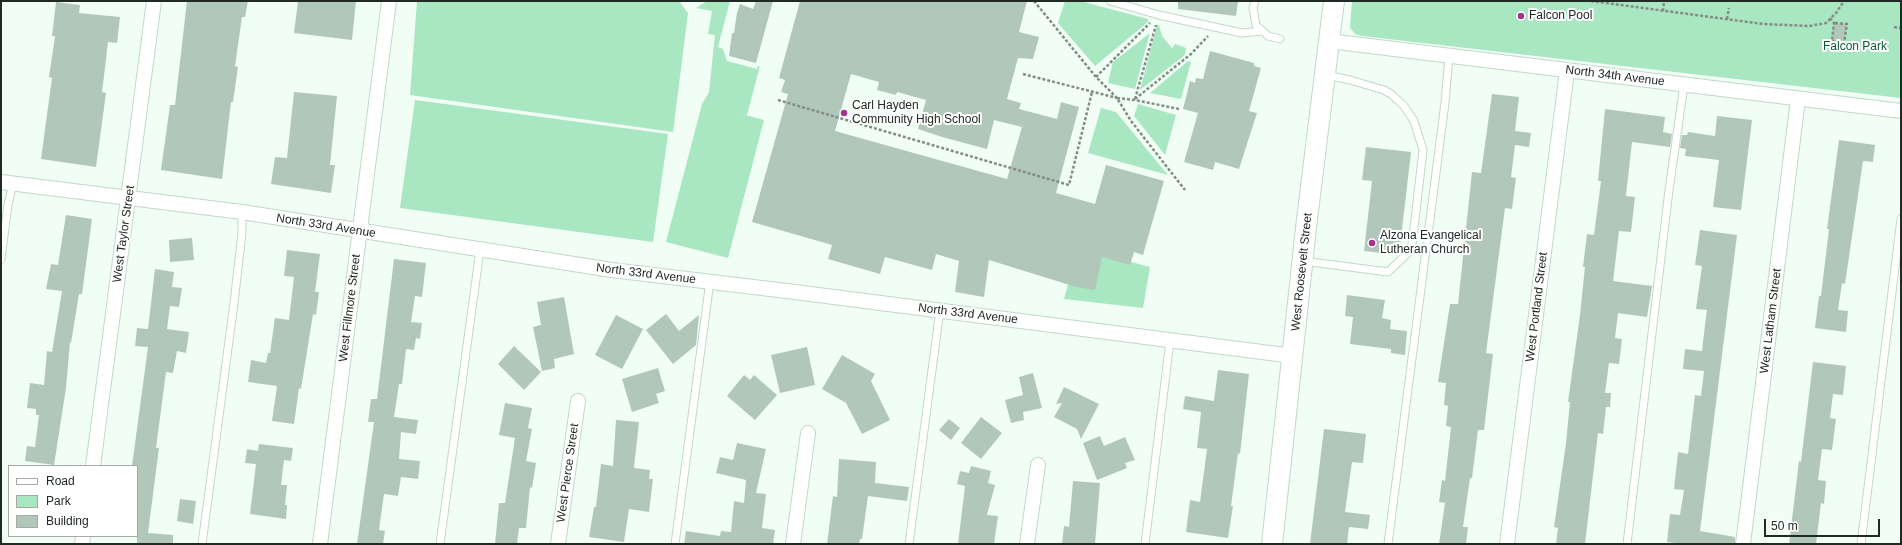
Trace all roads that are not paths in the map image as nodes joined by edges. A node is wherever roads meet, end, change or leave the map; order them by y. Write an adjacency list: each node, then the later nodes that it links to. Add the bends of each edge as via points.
1 (154, 1): 16 (street, West Taylor Street)
2 (389, 1): 19 (street, West Fillmore Street)
3 (1110, 1): 6 (lane, via 1159,15 1242,33)
4 (1255, 1): 6 (lane, via 1253,8 1256,25)
5 (1334, 1): 8 (street, West Roosevelt Street)
6 (1262, 30): 7 (lane, via 1268,36)
7 (1280, 38)
8 (1329, 42): 9 (street, North 34th Avenue); 11 (street, West Roosevelt Street)
9 (1449, 56): 10 (street, North 34th Avenue); 41 (lane)
10 (1567, 70): 12 (street, North 34th Avenue); 42 (street, West Portland Street)
11 (1324, 75): 22 (street, West Roosevelt Street); 22 (lane, via 1350,80 1391,94 1404,106 1414,121 1423,150 1411,250 1388,272)
12 (1684, 85): 13 (street, North 34th Avenue); 43 (lane)
13 (1798, 99): 14 (street, North 34th Avenue); 44 (street, West Latham Street)
14 (1901, 111)
15 (7, 183): 16 (street, North 33rd Avenue); 21 (lane, via 8,206)
16 (129, 199): 17 (street, North 33rd Avenue); 29 (street, West Taylor Street)
17 (242, 212): 19 (street, North 33rd Avenue); 31 (lane, via 234,303)
18 (1901, 219): 45 (lane)
19 (360, 231): 20 (street, North 33rd Avenue); 32 (street, West Fillmore Street)
20 (480, 250): 23 (street, North 33rd Avenue, via 612,270); 33 (lane)
21 (1, 259)
22 (1303, 261): 26 (street, West Roosevelt Street)
23 (710, 281): 24 (street, North 33rd Avenue); 35 (lane)
24 (940, 310): 25 (street, North 33rd Avenue); 37 (lane)
25 (1170, 341): 26 (street, North 33rd Avenue); 39 (lane)
26 (1293, 356): 40 (street, West Roosevelt Street)
27 (578, 401): 34 (street, West Pierce Street)
28 (808, 433): 36 (street)
29 (93, 465)
30 (1038, 465): 38 (street)
31 (202, 544)
32 (320, 544)
33 (440, 544)
34 (558, 544)
35 (675, 544)
36 (793, 544)
37 (910, 544)
38 (1027, 544)
39 (1145, 544)
40 (1272, 544)
41 (1388, 544)
42 (1508, 544)
43 (1626, 544)
44 (1743, 544)
45 (1861, 544)

